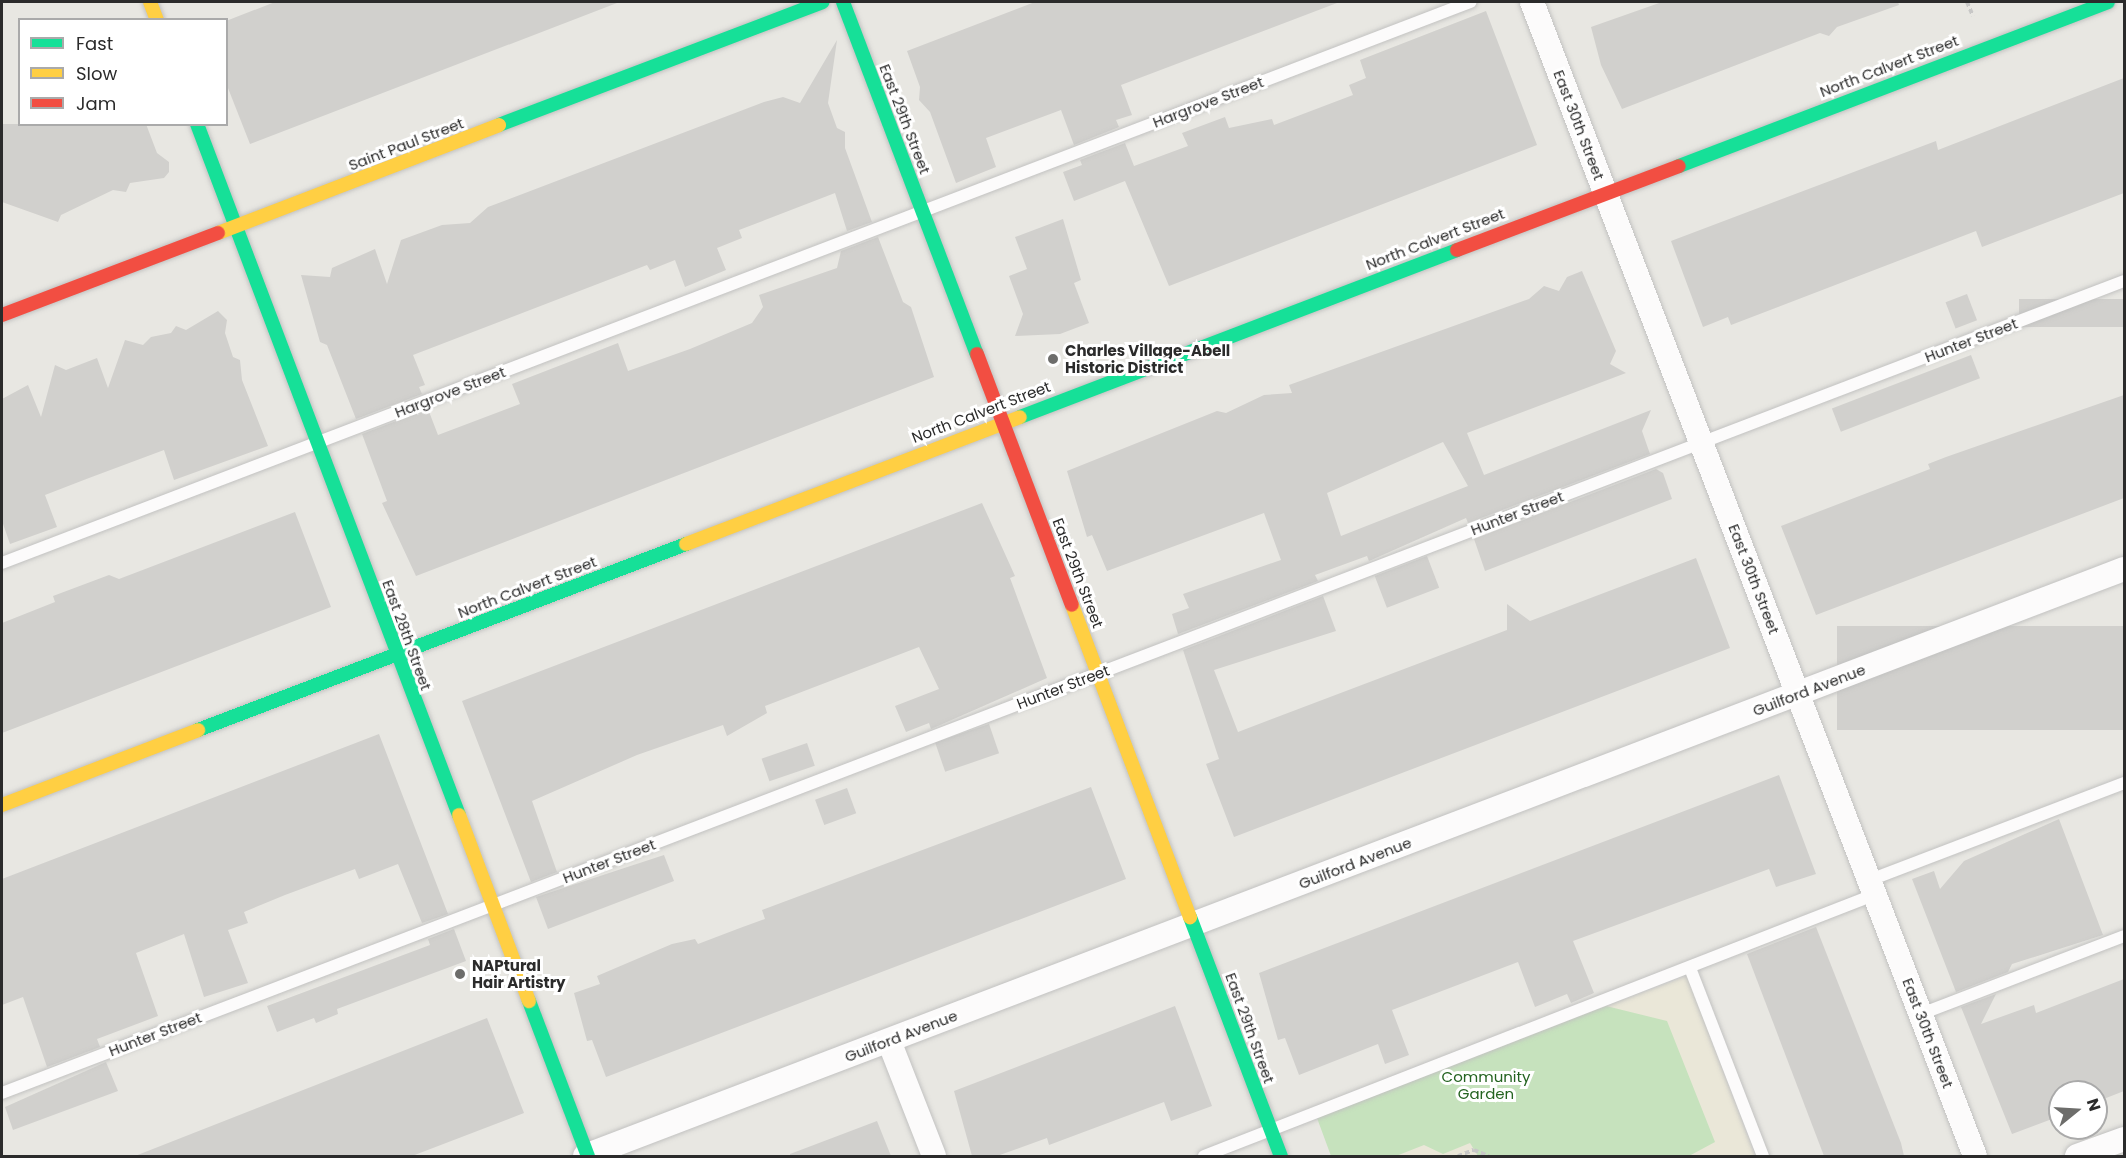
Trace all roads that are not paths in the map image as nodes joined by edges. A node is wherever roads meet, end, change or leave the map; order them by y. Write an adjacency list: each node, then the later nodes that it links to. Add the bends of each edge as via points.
1 (150, 2): 7 (main road)
2 (822, 2): 11 (main road, Saint Paul Street)
3 (843, 2): 10 (main road, East 29th Street)
4 (1470, 2): 10 (lane, Hargrove Street)
5 (1532, 2): 9 (street, East 30th Street)
6 (2108, 2): 9 (main road, North Calvert Street)
7 (156, 18)
8 (198, 126): 11 (main road, East 28th Street)
9 (1605, 192): 14 (main road, North Calvert Street); 16 (street, East 30th Street)
10 (923, 210): 14 (main road, East 29th Street); 15 (lane, Hargrove Street)
11 (237, 227): 13 (main road, Saint Paul Street); 15 (main road, East 28th Street)
12 (2124, 281): 16 (lane, Hunter Street)
13 (2, 315)
14 (1003, 422): 19 (main road, North Calvert Street); 20 (main road, East 29th Street)
15 (319, 442): 17 (lane, Hargrove Street); 19 (main road, East 28th Street)
16 (1701, 442): 20 (lane, Hunter Street); 21 (street, East 30th Street)
17 (2, 564)
18 (2124, 569): 21 (street, Guilford Avenue)
19 (397, 655): 23 (main road, North Calvert Street); 25 (main road, East 28th Street)
20 (1099, 674): 25 (lane, Hunter Street); 26 (main road, East 29th Street)
21 (1798, 694): 24 (street, East 30th Street); 26 (street, Guilford Avenue)
22 (2124, 783): 24 (lane)
23 (2, 805)
24 (1873, 887): 28 (lane); 29 (street, East 30th Street)
25 (494, 905): 31 (lane, Hunter Street); 34 (main road, East 28th Street)
26 (1194, 924): 30 (street, Guilford Avenue); 32 (main road, East 29th Street)
27 (2124, 936): 29 (lane)
28 (1690, 969): 32 (lane); 38 (lane)
29 (1921, 1014): 39 (street, East 30th Street)
30 (889, 1041): 34 (street, Guilford Avenue); 35 (street)
31 (2, 1093)
32 (1270, 1129): 36 (lane); 37 (main road, East 29th Street)
33 (2124, 1138): 40 (street)
34 (587, 1156)
35 (934, 1156)
36 (1204, 1156)
37 (1281, 1156)
38 (1762, 1156)
39 (1975, 1156)
40 (2077, 1156)

